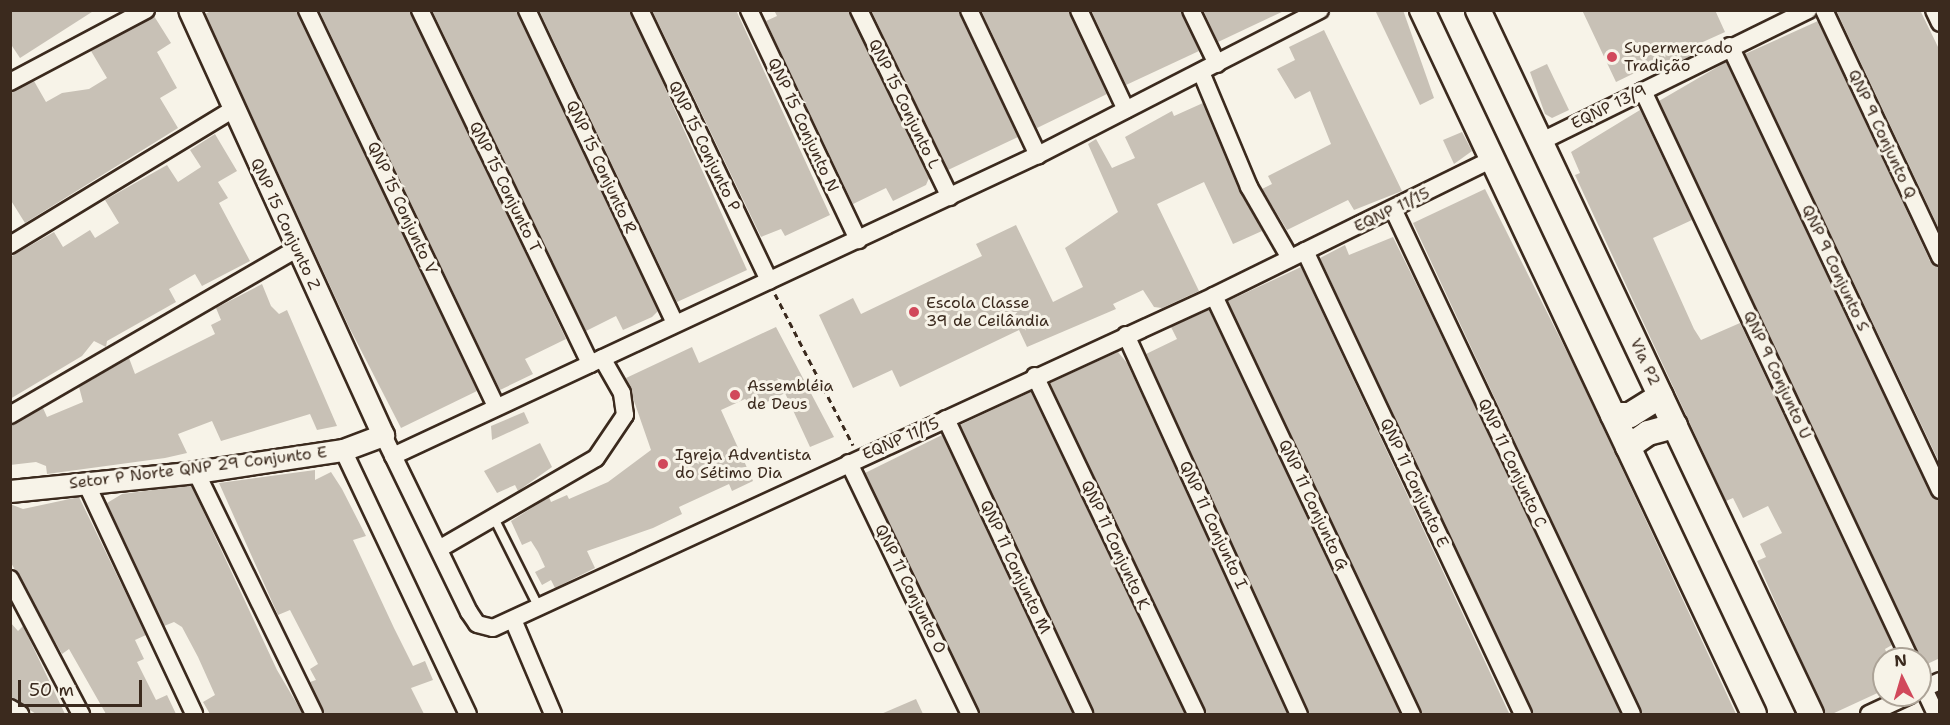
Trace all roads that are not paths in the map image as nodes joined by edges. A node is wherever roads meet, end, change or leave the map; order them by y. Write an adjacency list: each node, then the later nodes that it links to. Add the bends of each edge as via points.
1 (146, 10): 23 (street)
2 (189, 10): 25 (street, QNP 15 Conjunto Z)
3 (307, 10): 44 (street, QNP 15 Conjunto V)
4 (420, 10): 41 (street, QNP 15 Conjunto T)
5 (527, 10): 39 (street, QNP 15 Conjunto R)
6 (640, 10): 37 (street, QNP 15 Conjunto P)
7 (748, 10): 32 (street, QNP 15 Conjunto N)
8 (859, 10): 30 (street, QNP 15 Conjunto L)
9 (969, 10): 28 (street)
10 (1079, 10): 26 (street)
11 (1191, 10): 21 (street)
12 (1320, 10): 18 (street)
13 (1422, 10): 29 (main road)
14 (1478, 10): 27 (main road, Via P2)
15 (1808, 10): 20 (street, EQNP 13/9)
16 (1824, 10): 36 (street, QNP 9 Conjunto Q)
17 (1934, 10): 19 (street)
18 (1302, 15): 21 (street)
19 (1940, 23)
20 (1730, 46): 24 (street, EQNP 13/9); 56 (street, QNP 9 Conjunto S)
21 (1217, 64): 22 (street)
22 (1201, 72): 26 (street); 35 (street, via 1249,187)
23 (10, 82)
24 (1643, 91): 27 (street, EQNP 13/9); 63 (street, QNP 9 Conjunto U)
25 (232, 110): 33 (street); 34 (street, QNP 15 Conjunto Z)
26 (1126, 110): 28 (street)
27 (1540, 142): 43 (main road, Via P2)
28 (1038, 155): 30 (street)
29 (1492, 159): 31 (street, EQNP 11/15); 46 (main road)
30 (950, 197): 32 (street)
31 (1394, 211): 35 (street, EQNP 11/15); 77 (street, QNP 11 Conjunto C)
32 (858, 240): 37 (street)
33 (10, 245)
34 (296, 249): 45 (street); 49 (street, QNP 15 Conjunto Z)
35 (1297, 255): 38 (street, EQNP 11/15); 76 (street, QNP 11 Conjunto E)
36 (1940, 257)
37 (769, 281): 39 (street)
38 (1214, 296): 40 (street, EQNP 11/15); 75 (street, QNP 11 Conjunto G)
39 (675, 323): 41 (street)
40 (1126, 335): 42 (street, EQNP 11/15); 74 (street, QNP 11 Conjunto I)
41 (596, 361): 44 (street); 58 (street, via 622,393 622,422 580,471)
42 (1035, 376): 47 (street, EQNP 11/15); 73 (street, QNP 11 Conjunto K)
43 (1660, 396): 46 (main road, via 1636,413); 48 (main road, Via P2)
44 (496, 406): 52 (street)
45 (10, 415)
46 (1613, 415): 50 (main road)
47 (946, 419): 53 (street, EQNP 11/15); 72 (street, QNP 11 Conjunto M)
48 (1675, 426): 50 (main road, via 1648,433); 79 (main road, Via P2)
49 (383, 435): 51 (street, Setor P Norte QNP 29 Conjunto E); 52 (street, EQNP 11/15)
50 (1628, 447): 78 (main road)
51 (344, 450): 54 (street, Setor P Norte QNP 29 Conjunto E); 69 (street)
52 (393, 456): 59 (street, EQNP 11/15)
53 (854, 461): 61 (street, EQNP 11/15); 71 (street, QNP 11 Conjunto O)
54 (196, 472): 55 (street, Setor P Norte QNP 29 Conjunto E); 68 (street)
55 (86, 483): 57 (street, Setor P Norte QNP 29 Conjunto E); 67 (street)
56 (1940, 490)
57 (10, 491)
58 (495, 520): 59 (street); 61 (lane)
59 (439, 549): 62 (street, EQNP 11/15, via 477,624 494,628)
60 (10, 579): 66 (street)
61 (539, 609): 62 (street, EQNP 11/15)
62 (514, 622): 70 (street)
63 (1904, 647)
64 (10, 708): 65 (street)
65 (20, 714)
66 (81, 714)
67 (194, 714)
68 (314, 714)
69 (468, 714)
70 (553, 714)
71 (970, 714)
72 (1083, 714)
73 (1196, 714)
74 (1299, 714)
75 (1412, 714)
76 (1523, 714)
77 (1632, 714)
78 (1755, 714)
79 (1811, 714)

